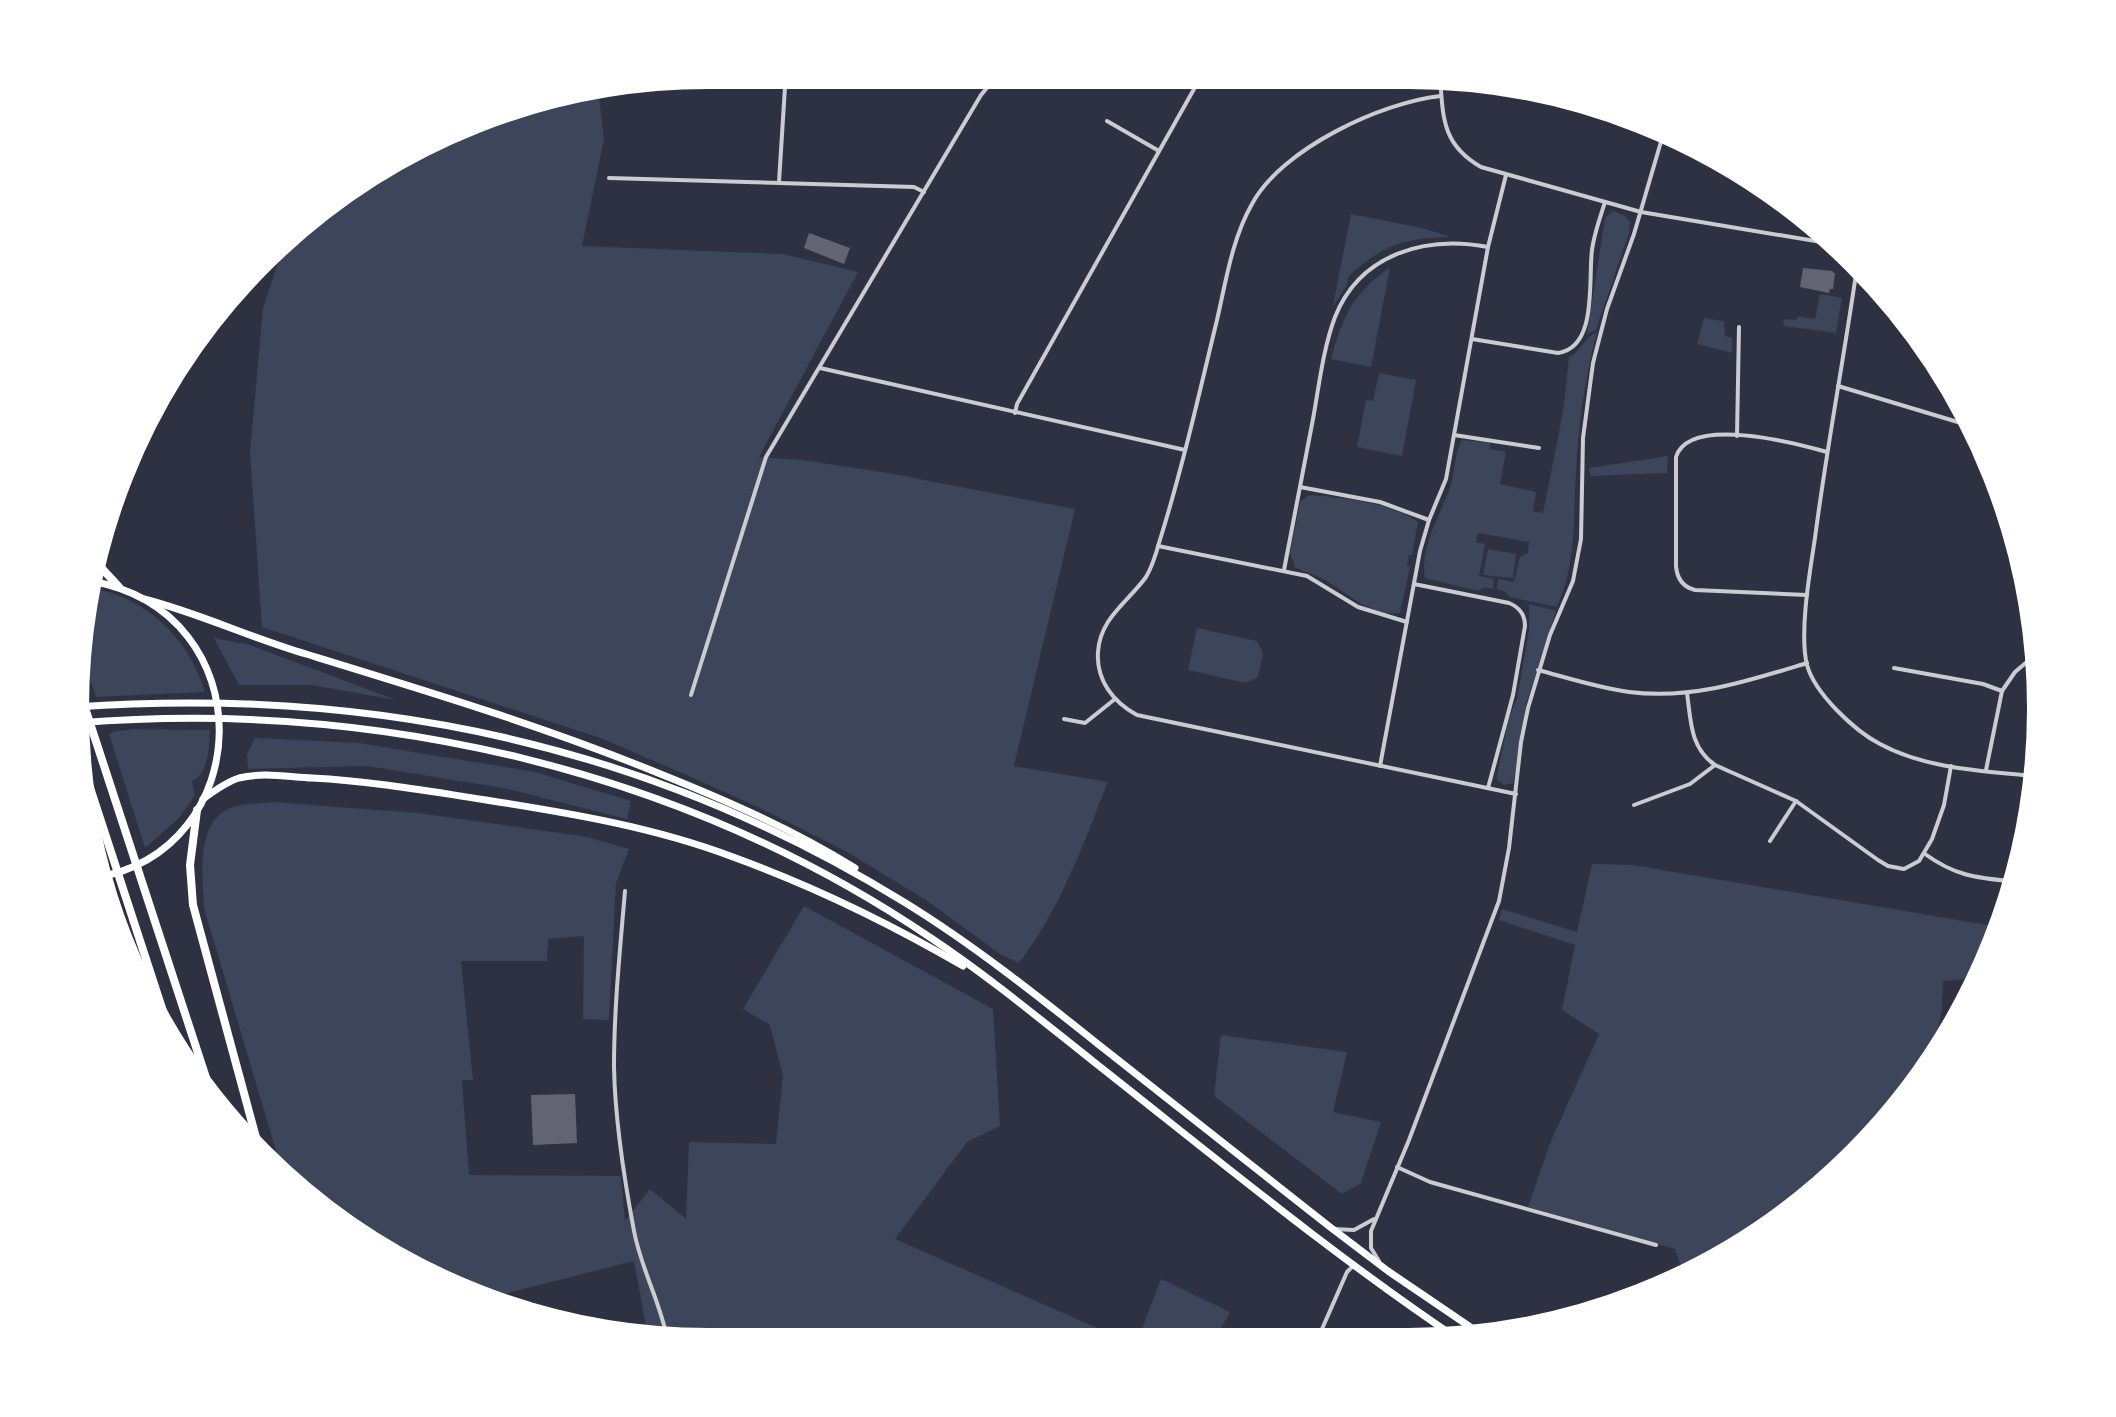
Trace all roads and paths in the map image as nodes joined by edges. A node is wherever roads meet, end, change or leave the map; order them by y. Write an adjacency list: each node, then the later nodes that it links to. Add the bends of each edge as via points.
1 (785, 84): 11 (street)
2 (990, 84): 12 (street)
3 (1197, 84): 8 (street)
4 (1440, 85): 5 (street)
5 (1441, 96): 9 (street, via 1445,127 1455,146 1481,167); 29 (street, via 1395,105 1309,146 1258,194 1236,242)
6 (1107, 121): 8 (street)
7 (1662, 139): 14 (street)
8 (1159, 151): 22 (street)
9 (1506, 175): 13 (street); 16 (street)
10 (609, 178): 11 (street)
11 (779, 182): 12 (street, via 914,187)
12 (924, 192): 20 (street)
13 (1605, 202): 14 (street); 19 (street, via 1592,250 1584,330 1576,346 1558,353)
14 (1641, 212): 15 (street); 45 (street, via 1593,363 1583,438 1581,539 1573,581)
15 (1822, 242)
16 (1488, 247): 19 (street); 31 (street, via 1412,247 1378,262 1344,298 1332,326)
17 (1856, 274): 21 (street)
18 (1739, 327): 27 (street)
19 (1472, 339): 26 (street)
20 (819, 368): 22 (street); 48 (street, via 766,457)
21 (1838, 386): 24 (street); 30 (street)
22 (1015, 413): 29 (street)
23 (1960, 417): 24 (path)
24 (1959, 422): 25 (street)
25 (1963, 423)
26 (1454, 435): 28 (street); 32 (street, via 1446,479)
27 (1737, 436): 30 (street); 39 (street, via 1699,436 1679,450 1677,574 1695,590)
28 (1539, 448)
29 (1185, 450): 33 (street)
30 (1827, 452): 39 (street)
31 (1300, 487): 32 (street, via 1380,502); 35 (street)
32 (1429, 520): 37 (street)
33 (1158, 546): 35 (street); 49 (street, via 1147,576 1109,618 1100,640 1100,671)
34 (101, 567): 38 (highway)
35 (1284, 570): 41 (street, via 1321,582 1371,613)
36 (97, 582): 38 (highway)
37 (1414, 584): 41 (street); 60 (street, via 1509,603 1524,617 1513,695)
38 (119, 587): 40 (highway)
39 (1807, 595): 43 (street)
40 (144, 599): 62 (highway, via 190,638 216,692 215,766); 71 (highway, via 598,748 755,813)
41 (1407, 622): 56 (street)
42 (2030, 659): 46 (street)
43 (1807, 663): 47 (street); 55 (street, via 1834,707 1864,734 1901,753)
44 (1894, 668): 46 (street)
45 (1538, 670): 47 (street, via 1613,689); 61 (street, via 1521,742)
46 (2002, 691): 57 (street)
47 (1687, 693): 54 (street, via 1695,742)
48 (691, 695)
49 (1115, 699): 52 (street, via 1085,723); 56 (street, via 1137,715)
50 (84, 705): 74 (highway)
51 (84, 707): 71 (highway, via 286,705 375,713 503,736 712,803)
52 (1064, 719)
53 (84, 723): 72 (highway, via 199,717 329,723 457,742 582,774 706,818 824,873 932,938)
54 (1715, 765): 63 (street); 64 (street, via 1690,784)
55 (1951, 766): 57 (street); 67 (street, via 1940,822)
56 (1380, 767): 60 (street)
57 (1986, 770): 58 (street)
58 (2028, 775)
59 (88, 782): 73 (highway)
60 (1488, 788): 61 (street)
61 (1516, 794): 76 (street, via 1499,901)
62 (203, 799): 65 (highway); 72 (highway, via 246,777 326,779 499,802 640,829 732,856 819,892 903,932)
63 (1796, 801): 66 (street); 67 (street, via 1888,866 1904,869)
64 (1634, 805)
65 (197, 810): 68 (highway, via 148,859); 75 (highway, via 190,865 193,905)
66 (1770, 841)
67 (1925, 854): 69 (street, via 1949,871)
68 (107, 875)
69 (2008, 881)
70 (625, 891): 83 (street, via 615,1014 620,1139 635,1235)
71 (905, 902): 78 (highway, via 1016,979)
72 (1005, 992): 80 (highway)
73 (163, 1013)
74 (207, 1080)
75 (256, 1138)
76 (1397, 1167): 77 (street); 79 (street, via 1430,1182)
77 (1376, 1217): 78 (street, via 1354,1230); 81 (street, via 1371,1248)
78 (1330, 1227): 81 (highway)
79 (1656, 1245)
80 (1353, 1266): 84 (highway); 85 (street)
81 (1388, 1271): 82 (highway)
82 (1474, 1329)
83 (666, 1332)
84 (1448, 1332)
85 (1320, 1333)

